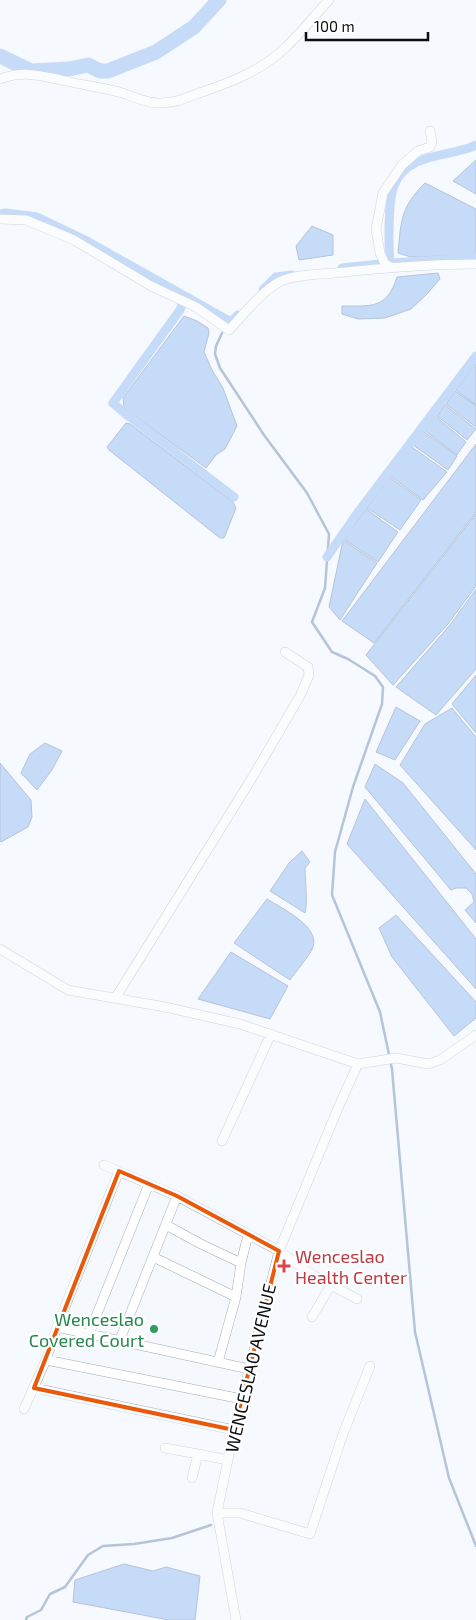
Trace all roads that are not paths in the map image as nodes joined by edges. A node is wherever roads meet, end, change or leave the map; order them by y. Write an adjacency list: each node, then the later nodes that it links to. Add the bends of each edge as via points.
1 (329, 0): 2 (street, via 285,48 262,66 174,102 158,103 32,73)
2 (0, 79)
3 (430, 131): 5 (street, via 430,147 418,151 402,165 383,193 376,229)
4 (0, 219): 5 (street, via 26,220 74,240 196,307 229,330 280,281)
5 (386, 263): 6 (street)
6 (476, 264)
7 (284, 652): 9 (street, via 308,667 309,675 300,696)
8 (0, 949): 9 (street, via 68,990)
9 (116, 997): 10 (street, via 240,1024)
10 (271, 1034): 12 (street); 13 (street)
11 (476, 1034): 12 (street, via 440,1060 428,1064 396,1058)
12 (358, 1064): 20 (street, WENCESLAO AVENUE)
13 (222, 1141)
14 (104, 1165): 15 (street)
15 (119, 1171): 16 (street); 27 (street)
16 (149, 1184): 17 (street); 28 (street)
17 (177, 1196): 18 (street); 19 (street)
18 (166, 1225): 21 (street); 22 (street)
19 (248, 1234): 20 (street); 22 (street)
20 (279, 1251): 23 (street); 33 (street, WENCESLAO AVENUE)
21 (153, 1257): 24 (street); 29 (street)
22 (241, 1263): 24 (street)
23 (331, 1285): 25 (street); 26 (street)
24 (236, 1297): 31 (street)
25 (357, 1299)
26 (312, 1317)
27 (57, 1327): 28 (street); 30 (street)
28 (89, 1334): 29 (street)
29 (119, 1342): 31 (street)
30 (46, 1360): 34 (street); 35 (street)
31 (218, 1362): 33 (street)
32 (370, 1366): 42 (street, via 343,1434 310,1534 240,1513)
33 (249, 1369): 35 (street, WENCESLAO AVENUE)
34 (34, 1388): 36 (street); 37 (street)
35 (242, 1399): 37 (street, WENCESLAO AVENUE)
36 (24, 1409)
37 (234, 1430): 40 (street, WENCESLAO AVENUE)
38 (165, 1448): 39 (street)
39 (198, 1454): 40 (street); 41 (street)
40 (228, 1460): 42 (street, WENCESLAO AVENUE)
41 (192, 1478)
42 (217, 1513): 43 (street, WENCESLAO AVENUE)
43 (236, 1620)

